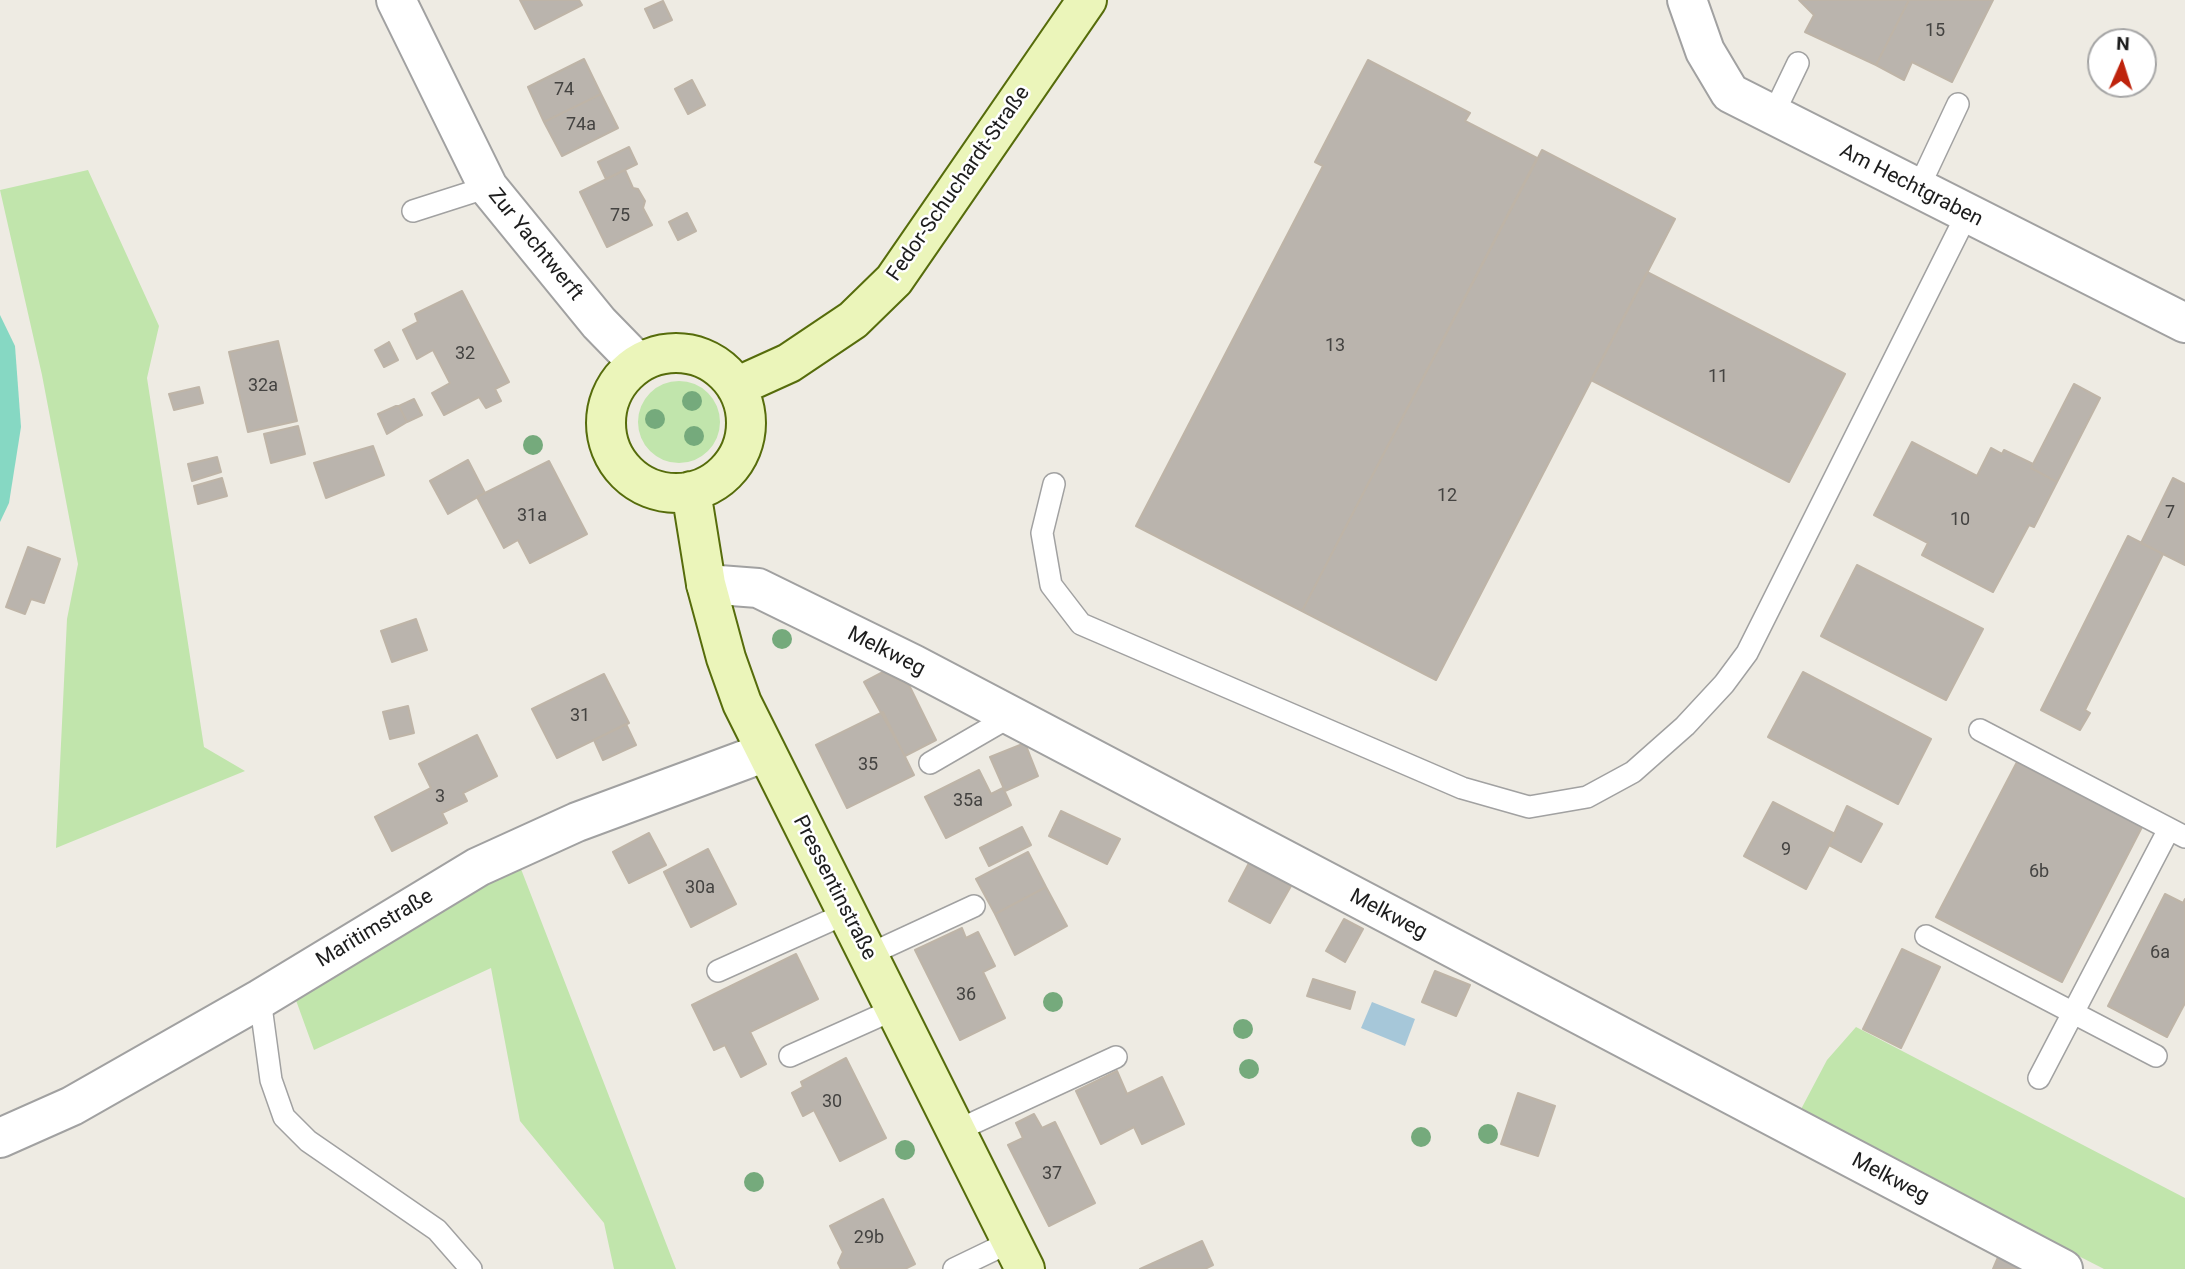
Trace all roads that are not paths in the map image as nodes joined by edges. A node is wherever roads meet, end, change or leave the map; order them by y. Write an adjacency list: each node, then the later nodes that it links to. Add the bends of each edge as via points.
1 (396, 0): 7 (street, Zur Yachtwerft)
2 (1087, 0): 13 (street, Fedor-Schuchardt-Straße, via 894,281 853,320 789,363)
3 (1687, 0): 6 (street, Am Hechtgraben, via 1705,51 1730,93)
4 (1798, 63): 6 (lane)
5 (1958, 104): 8 (lane)
6 (1772, 117): 8 (street, Am Hechtgraben)
7 (488, 187): 9 (lane); 12 (street, Zur Yachtwerft, via 599,323)
8 (1918, 189): 10 (street, Am Hechtgraben)
9 (413, 211)
10 (1967, 214): 11 (street, Am Hechtgraben); 14 (lane, via 1746,653 1685,726 1633,772 1587,797 1529,807 1462,788 1081,624 1051,585 1042,533)
11 (2185, 323)
12 (638, 363): 13 (street, via 668,353 699,357 714,363); 15 (street, via 624,375 607,406 605,423 615,457 639,483 673,492)
13 (736, 387): 15 (street, via 746,418 740,450 720,477)
14 (1054, 484)
15 (691, 491): 16 (street, Pressentinstraße)
16 (706, 584): 17 (street, Melkweg, via 758,588); 19 (street, Pressentinstraße, via 726,658)
17 (1011, 716): 20 (lane); 39 (street, Melkweg)
18 (1980, 730): 21 (lane)
19 (766, 752): 23 (street, Pressentinstraße); 27 (street, Maritimstraße, via 577,822 478,867)
20 (930, 763)
21 (2177, 833): 29 (lane)
22 (974, 906): 25 (lane)
23 (847, 913): 25 (street, Pressentinstraße); 26 (lane)
24 (1926, 936): 29 (lane)
25 (868, 955): 28 (street, Pressentinstraße)
26 (718, 971)
27 (260, 999): 35 (street, Maritimstraße, via 72,1106); 37 (lane, via 271,1080 284,1117 308,1141 437,1230)
28 (895, 1009): 30 (lane); 34 (street, Pressentinstraße)
29 (2070, 1012): 31 (lane); 33 (lane)
30 (790, 1056)
31 (2156, 1056)
32 (1116, 1057): 34 (lane)
33 (2039, 1078)
34 (956, 1131): 36 (street, Pressentinstraße)
35 (0, 1139)
36 (1019, 1255): 38 (lane)
37 (471, 1269)
38 (954, 1269)
39 (2063, 1269)

